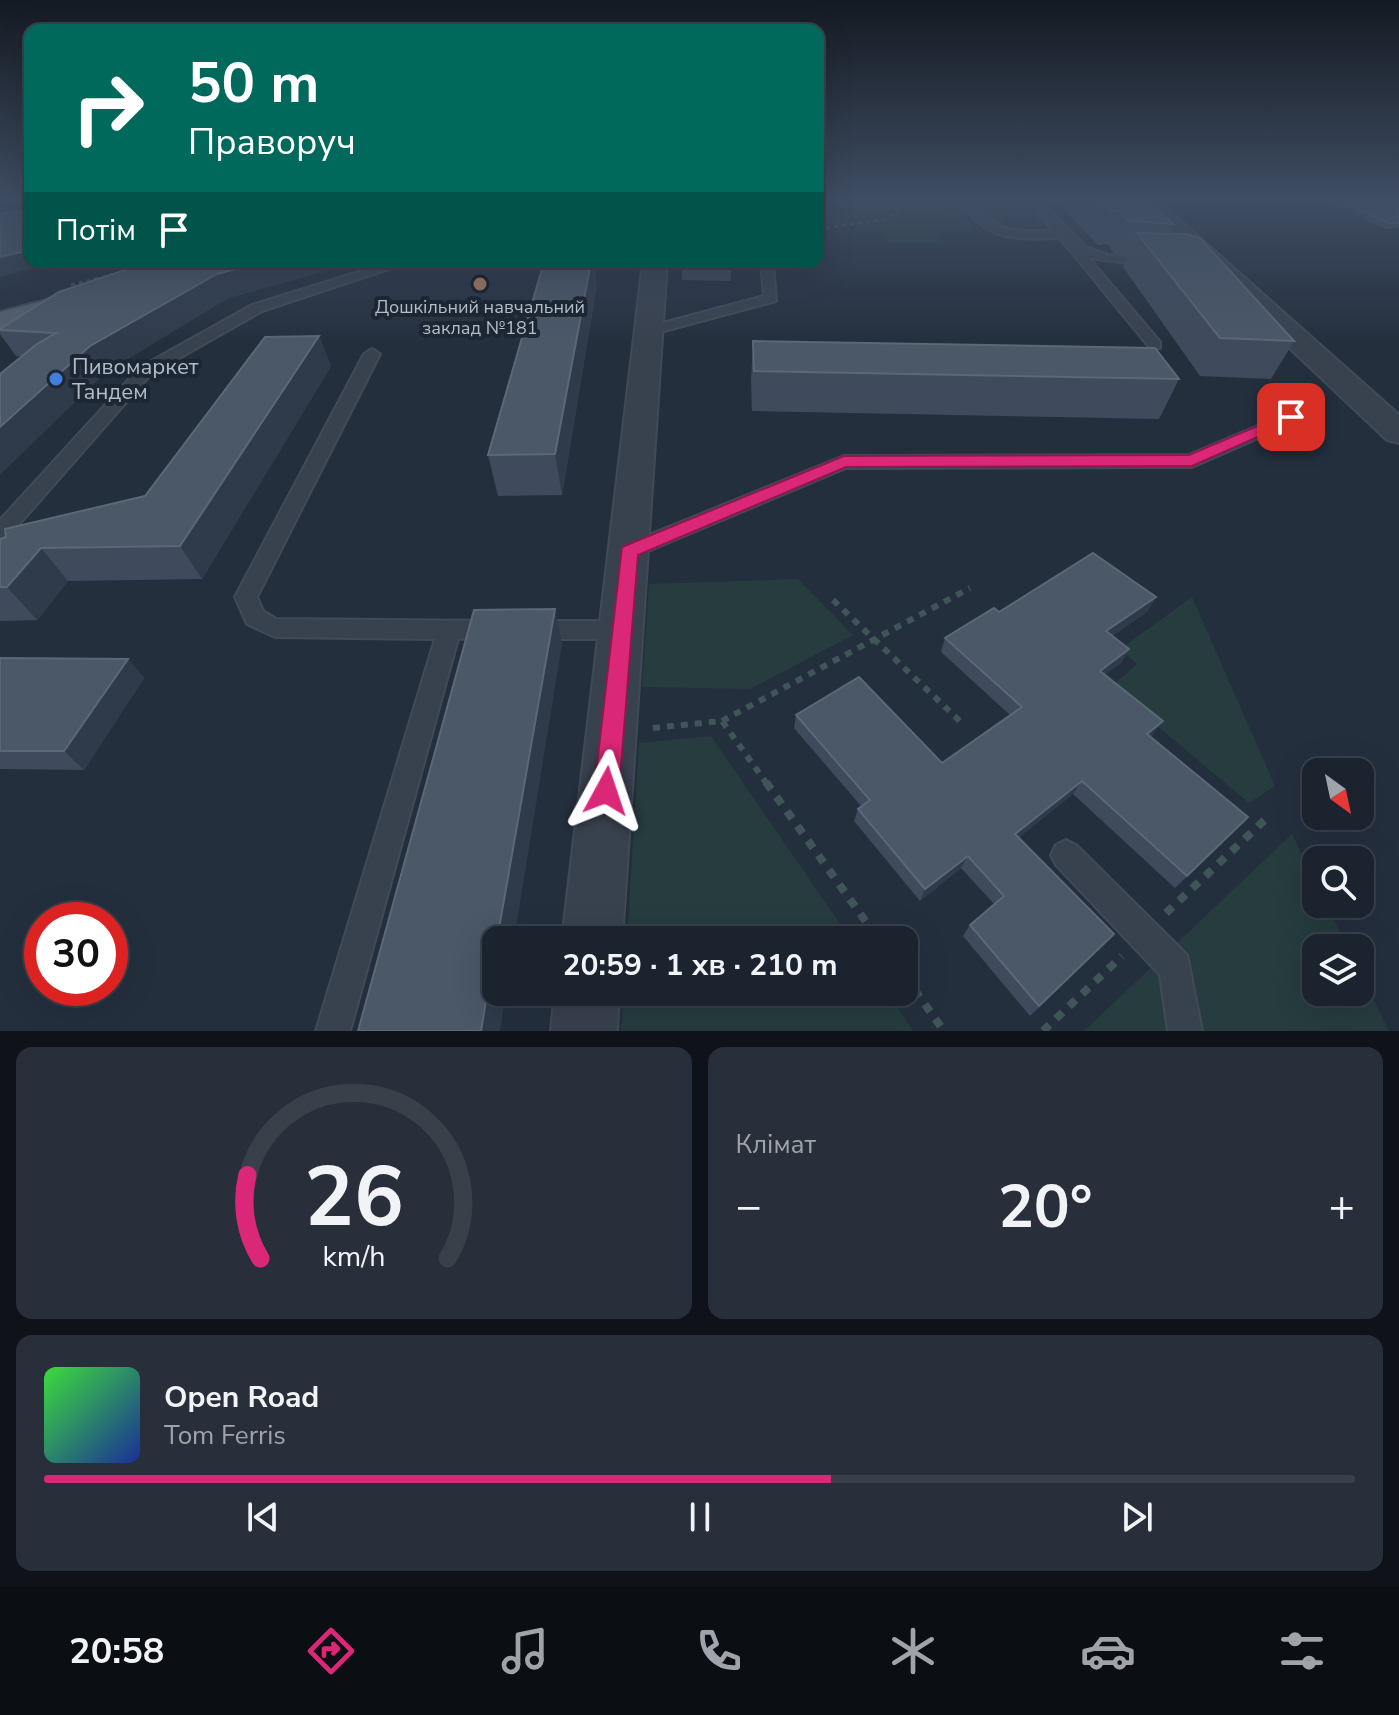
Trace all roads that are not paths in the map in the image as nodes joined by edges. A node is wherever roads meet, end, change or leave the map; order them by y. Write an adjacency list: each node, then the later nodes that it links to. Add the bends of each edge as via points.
1 (1074, 248): 11 (lane)
2 (1076, 248): 4 (lane, via 1122,261)
3 (1187, 248): 14 (street)
4 (1163, 262)
5 (385, 268): 15 (lane, via 257,308 145,371)
6 (654, 268): 9 (street)
7 (768, 268): 9 (lane, via 771,298)
8 (0, 322): 10 (main road, via 62,299)
9 (649, 331): 16 (street)
10 (0, 332)
11 (1155, 345)
12 (372, 354): 17 (lane, via 246,597 249,611 258,622 275,628)
13 (1291, 417): 16 (lane, via 1192,461 844,462)
14 (1399, 433)
15 (0, 533)
16 (629, 551): 18 (street)
17 (449, 629): 18 (lane); 22 (lane)
18 (621, 630): 20 (street)
19 (1066, 855): 24 (lane, via 1175,967)
20 (593, 926)
21 (586, 1006): 23 (street)
22 (333, 1031)
23 (584, 1031)
24 (1185, 1031)

